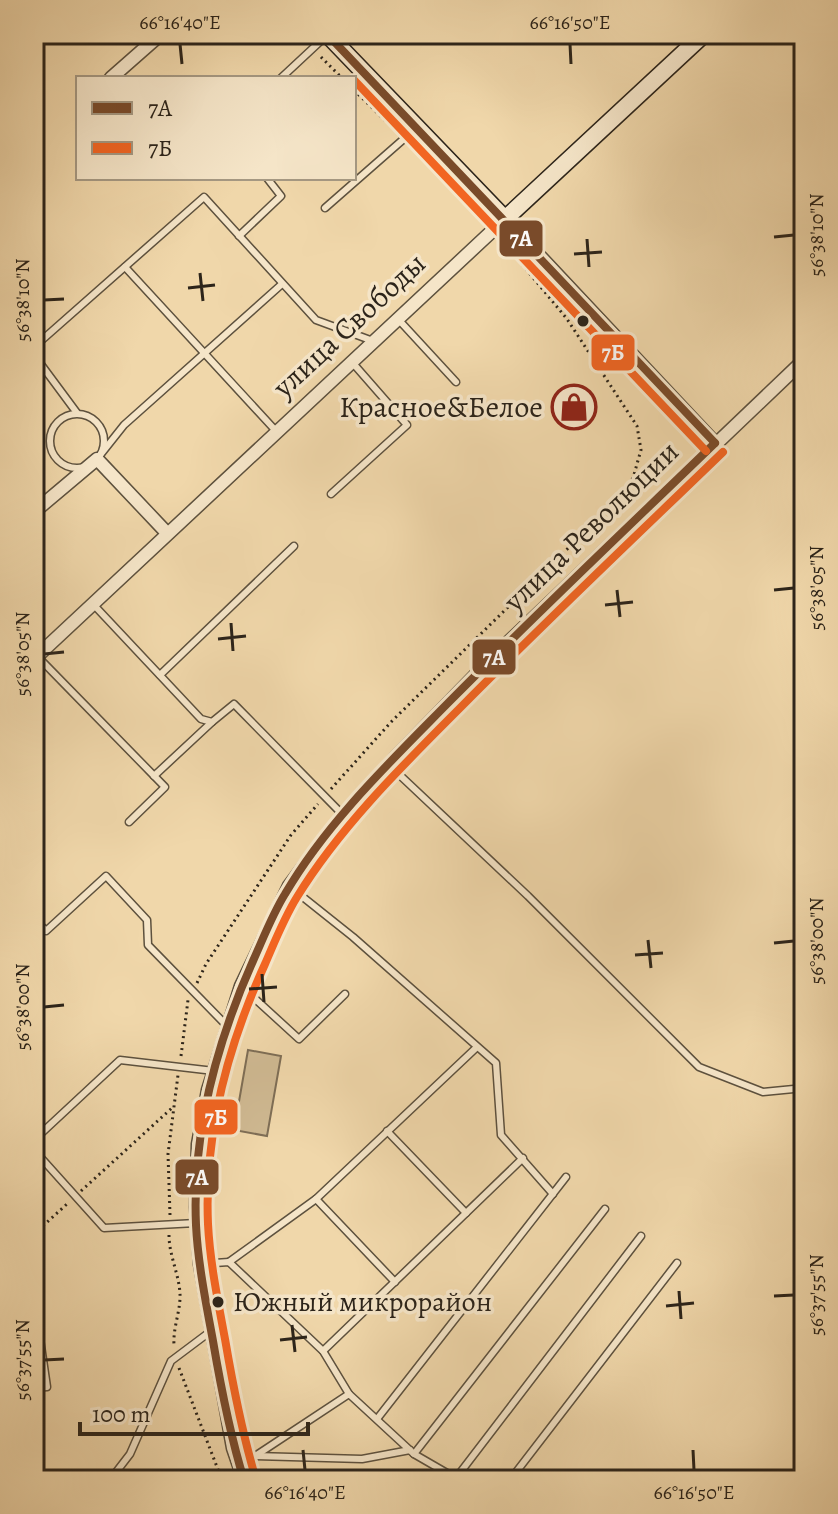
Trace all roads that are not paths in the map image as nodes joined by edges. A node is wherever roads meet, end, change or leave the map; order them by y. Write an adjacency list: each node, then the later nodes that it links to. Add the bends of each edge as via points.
1 (161, 34): 4 (street)
2 (328, 34): 5 (lane); 6 (street)
3 (704, 34): 9 (street, улица Свободы)
4 (113, 76)
5 (283, 76)
6 (417, 127): 8 (lane); 9 (street)
7 (269, 180): 10 (lane, via 281,196)
8 (325, 208)
9 (499, 224): 13 (street, улица Свободы); 23 (street)
10 (239, 236): 11 (lane, via 204,197); 12 (lane)
11 (125, 267): 15 (lane); 16 (lane)
12 (282, 284): 14 (lane, via 316,320); 16 (lane)
13 (397, 318): 14 (street, улица Свободы); 20 (lane)
14 (373, 341): 19 (street, улица Свободы)
15 (34, 347)
16 (204, 353): 22 (lane); 24 (lane, via 124,425)
17 (34, 355): 21 (lane)
18 (804, 360): 23 (street, улица Революции)
19 (351, 361): 22 (street, улица Свободы); 25 (lane, via 407,425)
20 (456, 382)
21 (77, 413): 24 (lane, via 100,426 104,443); 24 (lane, via 54,425 51,451 72,468)
22 (276, 431): 27 (street, улица Свободы)
23 (715, 443): 33 (street, улица Революции)
24 (97, 459): 26 (street); 27 (street)
25 (331, 494)
26 (34, 512)
27 (166, 532): 29 (street, улица Свободы)
28 (294, 546): 31 (lane)
29 (92, 603): 30 (street, улица Свободы); 31 (lane)
30 (35, 657): 34 (lane)
31 (160, 675): 32 (lane, via 201,719)
32 (212, 722): 34 (lane); 37 (lane, via 234,704)
33 (389, 765): 37 (street, улица Революции); 46 (lane, via 699,1067 763,1092)
34 (154, 776): 38 (lane, via 165,787)
35 (34, 788): 36 (lane, via 39,793)
36 (34, 797)
37 (344, 816): 39 (street, улица Революции)
38 (129, 822)
39 (289, 886): 41 (street, улица Революции); 44 (lane)
40 (34, 918): 43 (lane, via 46,931 106,876 147,920 148,945)
41 (241, 986): 42 (lane, via 299,1039); 43 (street, улица Революции)
42 (345, 994)
43 (228, 1027): 45 (street, улица Революции)
44 (477, 1047): 47 (lane); 50 (lane, via 496,1063 501,1135)
45 (214, 1071): 48 (lane, via 120,1060); 56 (street, улица Революции, via 198,1144)
46 (804, 1088)
47 (387, 1131): 53 (lane); 55 (lane)
48 (34, 1140)
49 (34, 1150): 56 (lane, via 104,1228)
50 (523, 1158): 52 (lane); 55 (lane)
51 (566, 1177): 52 (lane)
52 (553, 1194): 68 (lane)
53 (316, 1199): 58 (lane); 61 (lane)
54 (605, 1209): 69 (lane)
55 (466, 1213): 61 (lane)
56 (197, 1223): 60 (street, улица Революции)
57 (641, 1236): 72 (lane)
58 (229, 1262): 60 (lane); 65 (lane)
59 (677, 1263): 75 (lane)
60 (200, 1264): 62 (street, улица Революции)
61 (395, 1282): 65 (lane)
62 (211, 1331): 71 (street, улица Революции); 73 (lane, via 171,1361 130,1454)
63 (34, 1333): 64 (lane)
64 (37, 1341): 66 (lane, via 47,1387)
65 (323, 1351): 67 (lane)
66 (34, 1388)
67 (349, 1394): 68 (lane); 70 (lane)
68 (377, 1419): 69 (lane)
69 (412, 1452): 70 (lane, via 362,1459); 72 (lane)
70 (255, 1456): 71 (lane)
71 (240, 1466): 74 (street, улица Революции)
72 (458, 1479)
73 (110, 1480)
74 (244, 1480)
75 (510, 1480)

